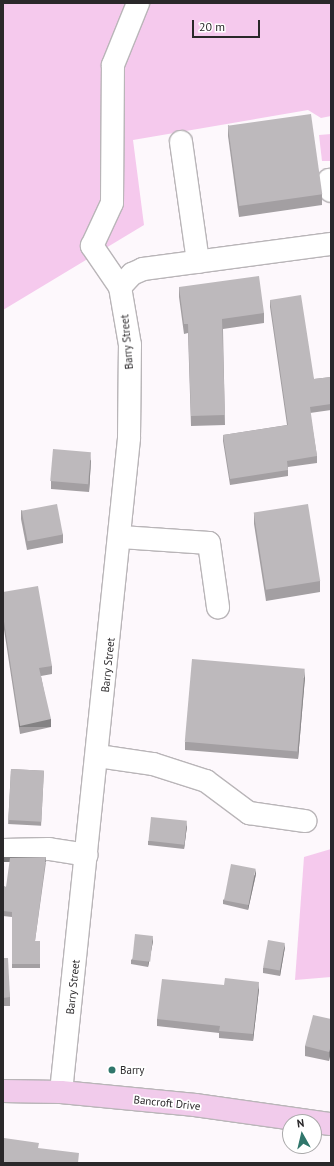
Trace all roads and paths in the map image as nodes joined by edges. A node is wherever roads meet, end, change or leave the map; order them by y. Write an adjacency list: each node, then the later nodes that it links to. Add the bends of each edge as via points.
1 (138, 3): 5 (street, Barry Street, via 113,65 112,204 92,246)
2 (181, 142): 4 (street)
3 (331, 244): 4 (street)
4 (198, 262): 5 (street, via 144,269 132,274)
5 (120, 287): 6 (street, Barry Street, via 130,344 131,395)
6 (121, 537): 7 (street, via 209,543); 8 (street, Barry Street)
7 (218, 607)
8 (98, 756): 9 (street, via 153,764 206,781 249,813); 11 (street, Barry Street)
9 (305, 821)
10 (3, 850): 11 (street, via 49,849)
11 (87, 855): 13 (street, Barry Street)
12 (3, 1090): 13 (main road, Bancroft Drive)
13 (61, 1092): 14 (main road, Bancroft Drive)
14 (331, 1124)

